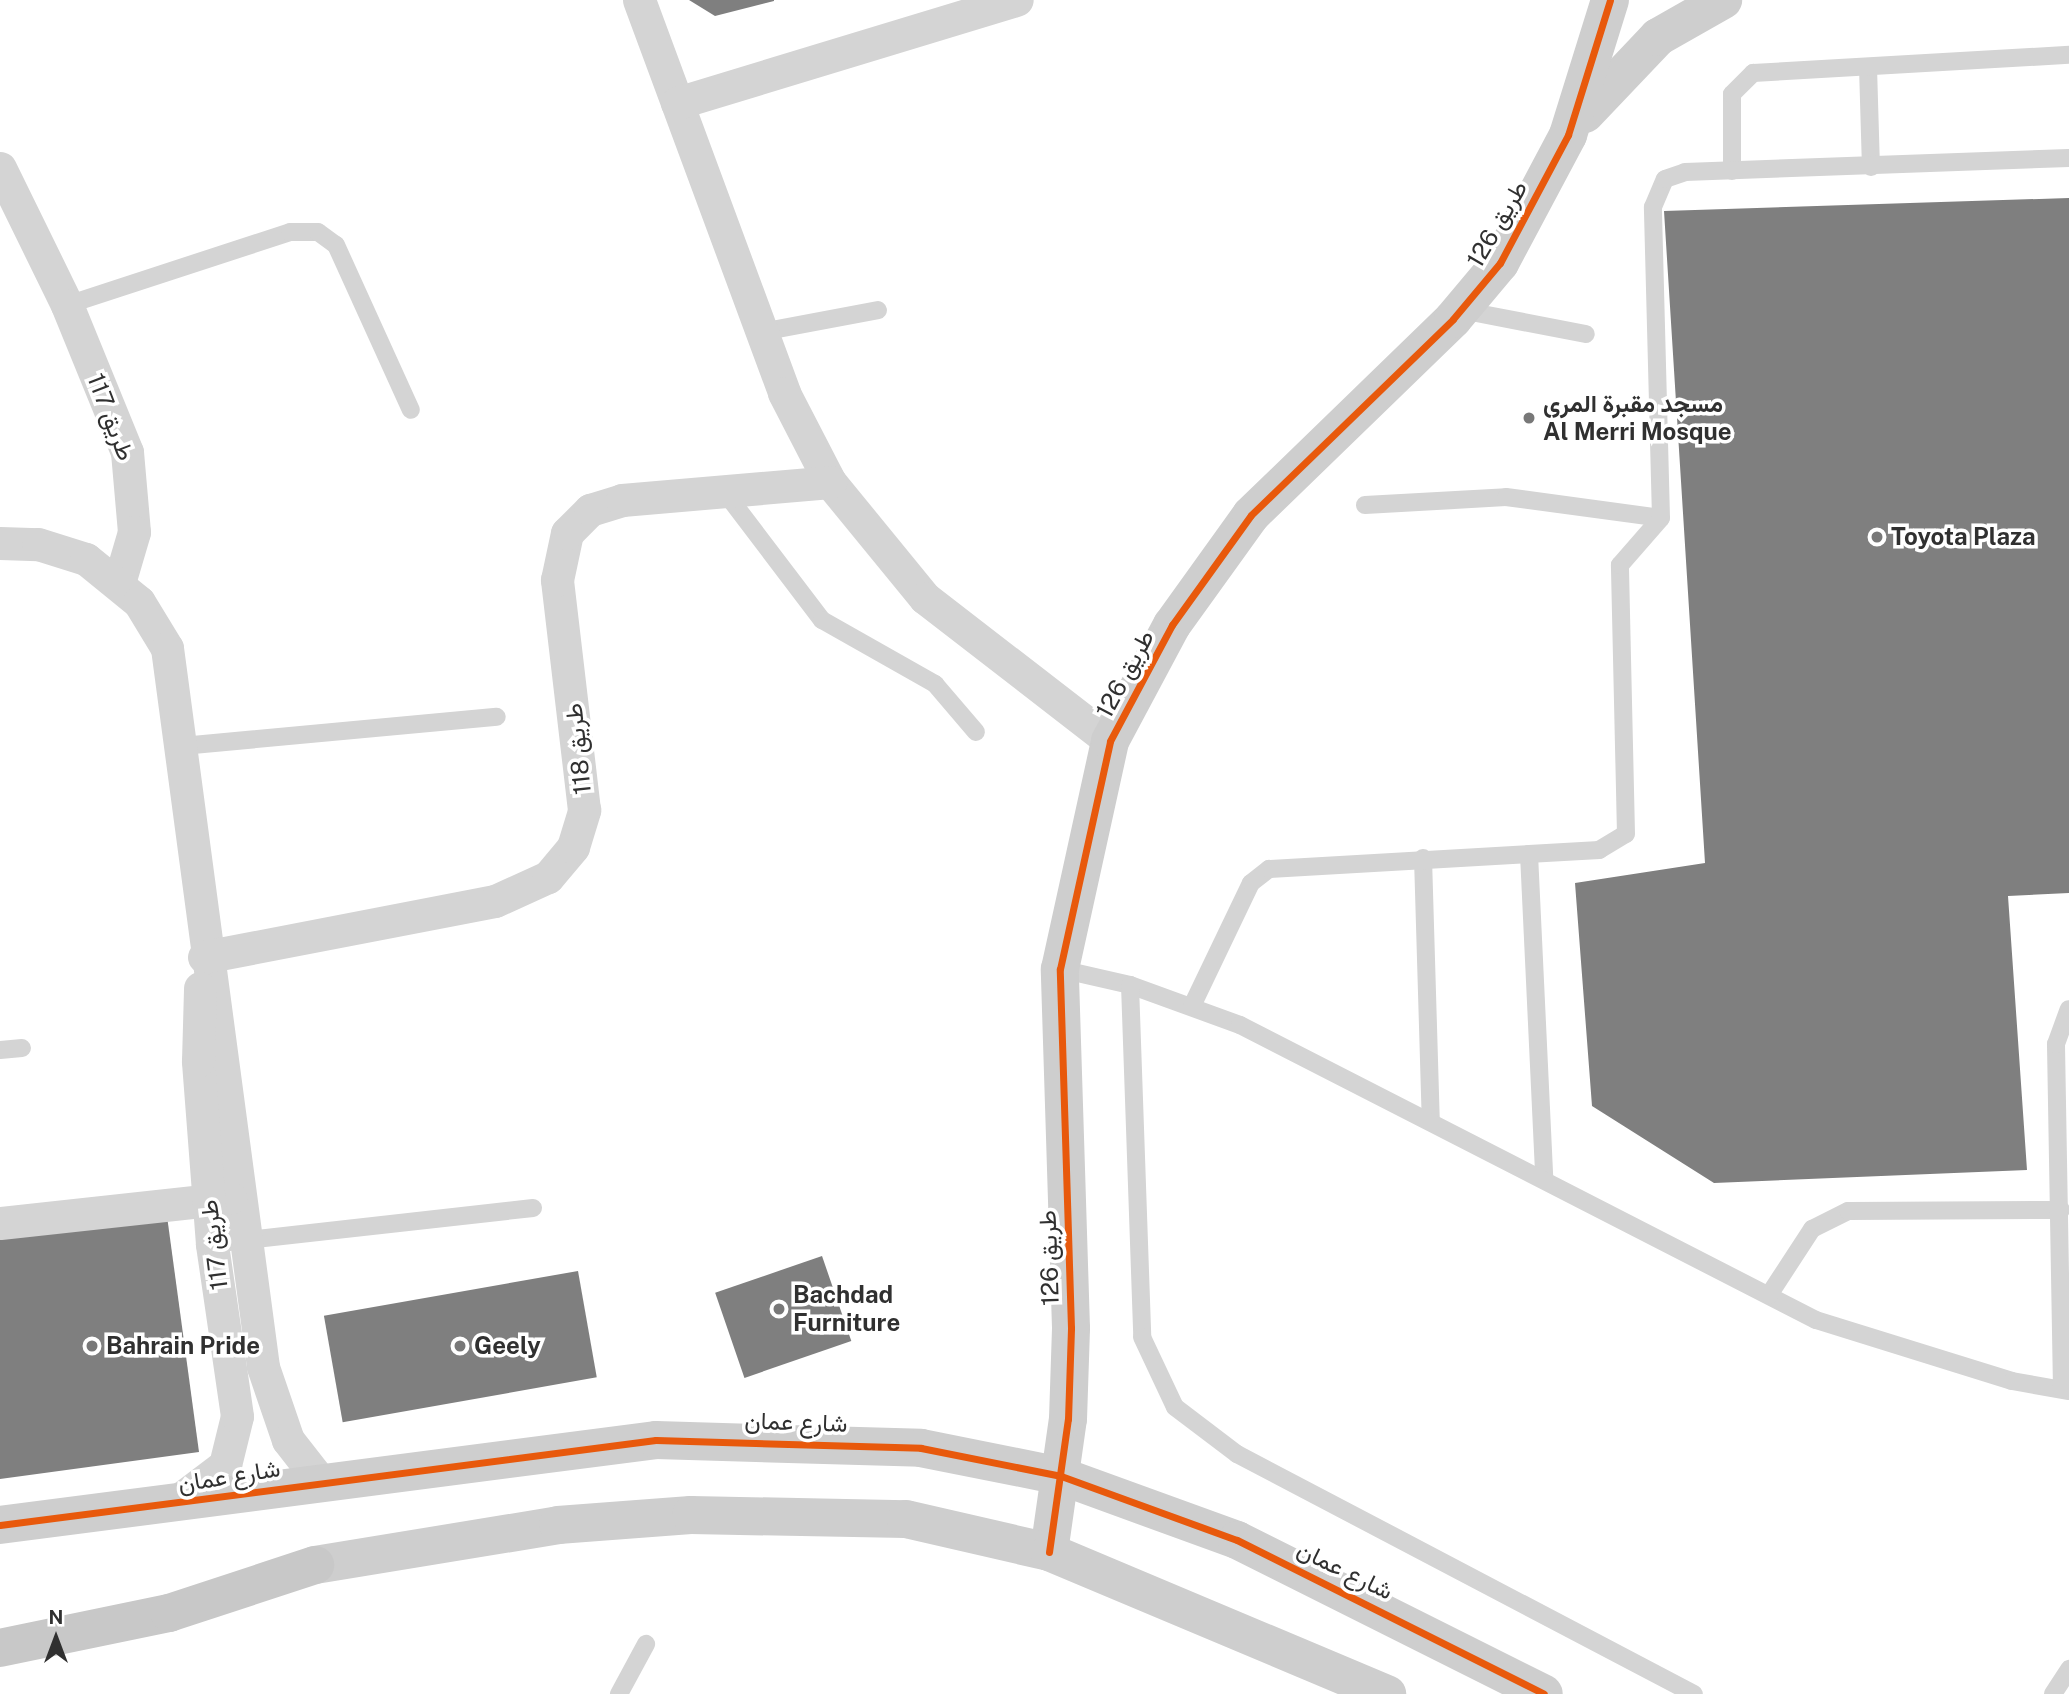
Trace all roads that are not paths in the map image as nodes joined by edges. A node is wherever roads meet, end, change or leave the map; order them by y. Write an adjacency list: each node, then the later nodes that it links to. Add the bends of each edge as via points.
1 (639, 0): 7 (street)
2 (1017, 0): 7 (street)
3 (1610, 0): 8 (street, طريق 126)
4 (1723, 0): 8 (street, via 1635,57)
5 (2069, 55): 6 (lane)
6 (1868, 67): 10 (lane); 12 (lane, via 1743,77 1730,103)
7 (677, 103): 16 (street)
8 (1568, 135): 15 (street, طريق 126, via 1500,263)
9 (2069, 158): 10 (lane)
10 (1871, 166): 12 (lane)
11 (0, 168): 13 (street, طريق 117)
12 (1732, 171): 22 (lane, via 1674,174 1653,197)
13 (67, 305): 18 (lane, via 290,232 318,232 336,245); 24 (street, طريق 117, via 133,478 134,532)
14 (878, 310): 16 (lane)
15 (1461, 310): 17 (lane); 27 (street, طريق 126, via 1251,515 1172,625)
16 (762, 332): 19 (street)
17 (1586, 334)
18 (411, 410)
19 (830, 482): 20 (street, طريق 118); 27 (street, via 926,598)
20 (724, 491): 26 (lane, via 822,620 935,684); 31 (street, طريق 118, via 605,503 577,520 560,548 557,580 585,800 573,847 548,877 495,901)
21 (1365, 505): 22 (lane, via 1506,497)
22 (1661, 518): 29 (lane, via 1620,565 1626,834 1610,848)
23 (0, 543): 24 (street, via 67,551)
24 (119, 583): 28 (street, طريق 117, via 154,623 167,649)
25 (497, 717): 28 (lane)
26 (976, 732)
27 (1111, 741): 32 (street, طريق 126)
28 (182, 746): 31 (street, طريق 117)
29 (1528, 853): 30 (lane); 39 (lane)
30 (1423, 858): 34 (lane, via 1269,869 1245,894); 38 (lane)
31 (204, 957): 40 (street, طريق 117, via 226,1063)
32 (1060, 969): 33 (lane); 48 (street, طريق 126, via 1071,1328)
33 (1130, 985): 34 (lane); 60 (lane, via 1142,1337 1175,1407 1237,1454)
34 (1192, 1006): 38 (lane)
35 (2069, 1009): 42 (lane, via 2056,1044)
36 (22, 1048): 37 (lane)
37 (0, 1050)
38 (1431, 1121): 39 (lane)
39 (1544, 1178): 46 (lane)
40 (225, 1199): 43 (street); 44 (street, طريق 117); 45 (street, طريق 117)
41 (533, 1208): 44 (lane)
42 (2061, 1210): 46 (lane, via 1848,1211 1812,1229); 47 (lane)
43 (0, 1223)
44 (245, 1239): 45 (lane); 49 (street, طريق 117, via 268,1392 288,1440)
45 (212, 1244): 50 (street, طريق 117, via 237,1399 235,1433 214,1477)
46 (1769, 1295): 47 (lane, via 1816,1320 1918,1354)
47 (2065, 1390)
48 (1061, 1476): 49 (street, شارع عمان, via 921,1448 746,1438 563,1448); 52 (street, طريق 126); 59 (street, شارع عمان, via 1237,1540)
49 (320, 1481): 50 (street, شارع عمان)
50 (173, 1504): 51 (street, شارع عمان)
51 (0, 1525)
52 (1049, 1552): 53 (street, via 906,1519 717,1515 558,1525); 58 (street)
53 (315, 1565): 55 (main road, via 169,1613)
54 (646, 1644): 57 (lane)
55 (0, 1648)
56 (2069, 1669): 61 (lane)
57 (620, 1694)
58 (1387, 1694)
59 (1544, 1694)
60 (1694, 1694)
61 (2053, 1694)

